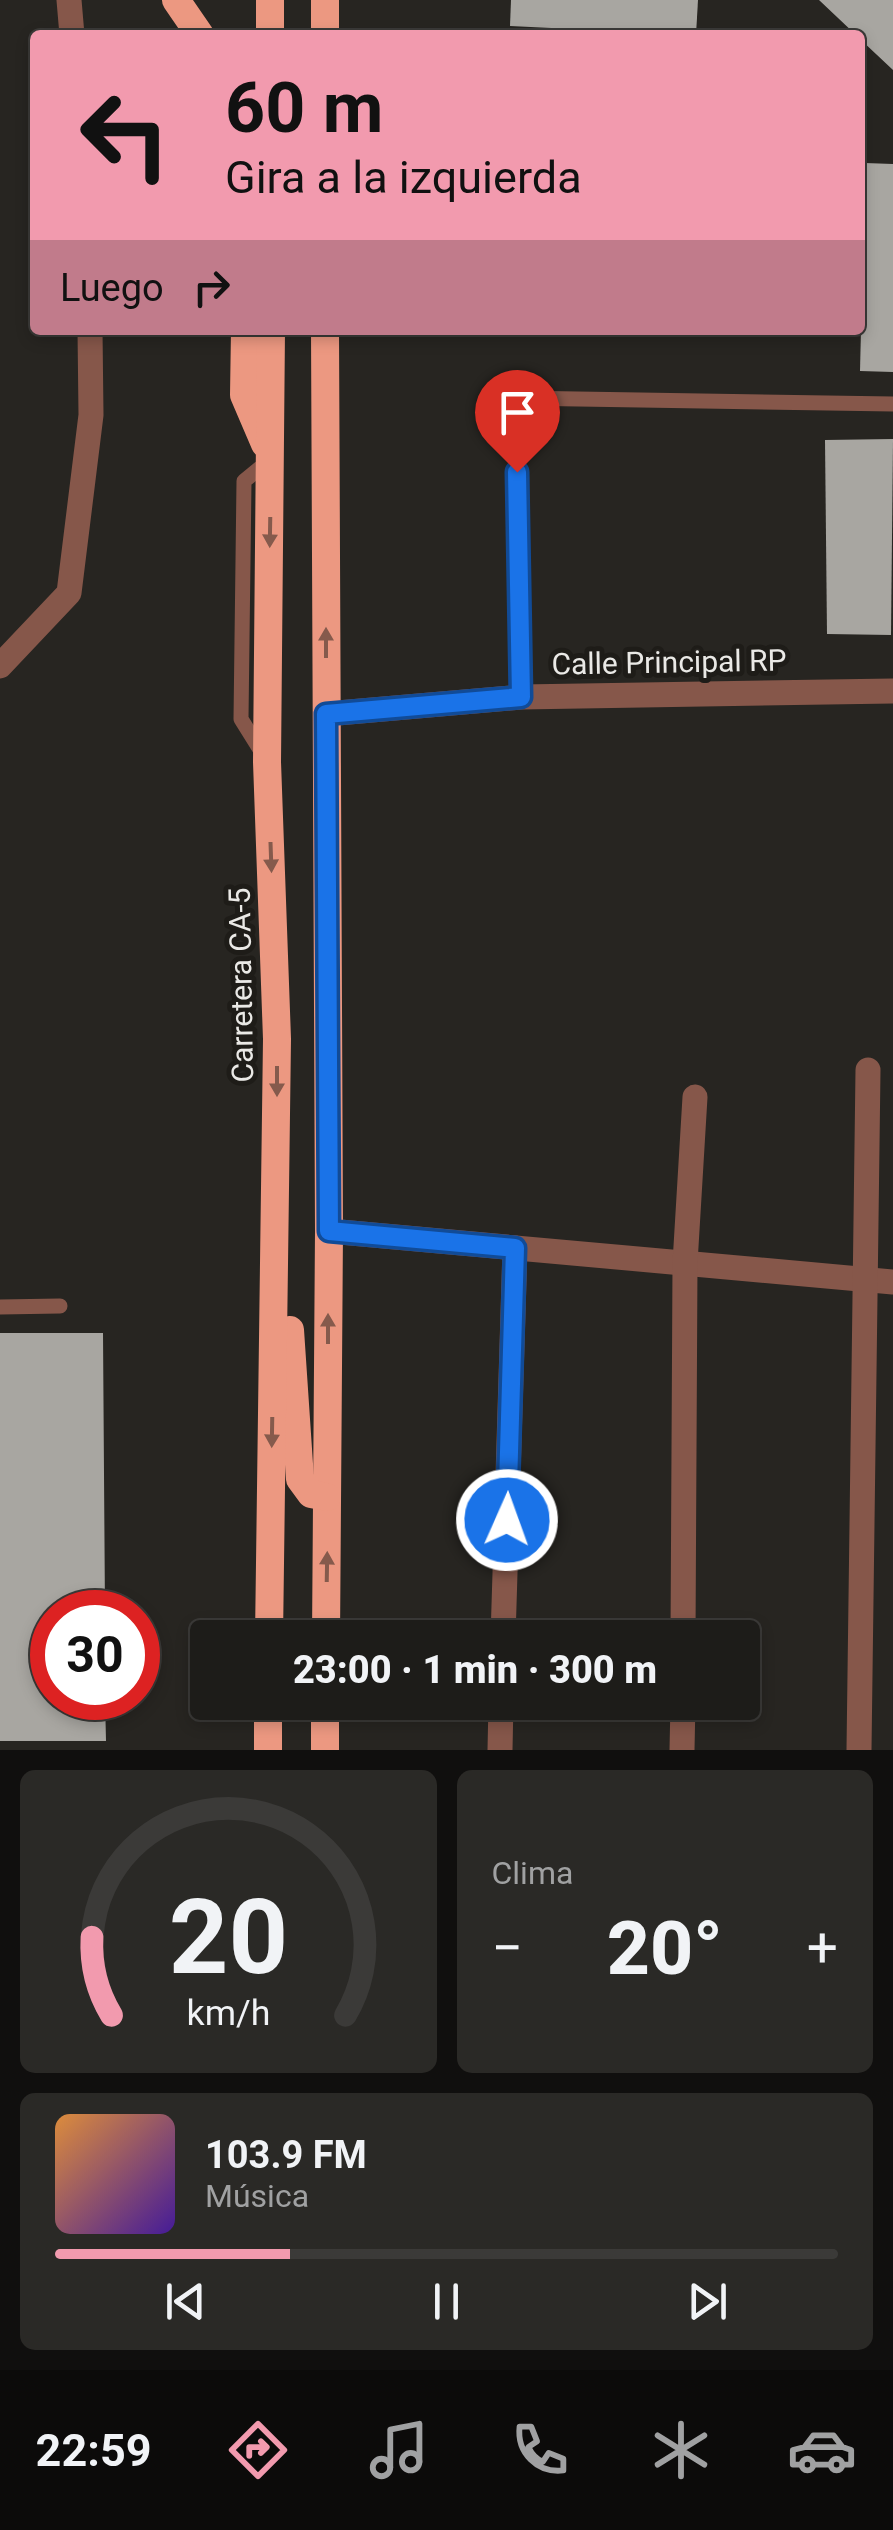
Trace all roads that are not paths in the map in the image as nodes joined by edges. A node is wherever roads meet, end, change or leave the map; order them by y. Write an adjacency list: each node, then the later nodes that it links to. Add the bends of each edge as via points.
1 (70, 0): 5 (street)
2 (176, 0): 6 (highway)
3 (270, 0): 7 (highway)
4 (325, 0): 8 (highway)
5 (72, 30)
6 (197, 30)
7 (270, 30)
8 (325, 30)
9 (90, 335): 15 (street, via 90,415 70,592)
10 (245, 335): 14 (highway, via 244,395)
11 (270, 335): 14 (highway, Carretera CA-5)
12 (326, 335): 18 (highway, one-way to 12)
13 (893, 404): 17 (lane, via 516,398)
14 (271, 460): 21 (highway, Carretera CA-5, one-way to 21, via 268,762)
15 (0, 666)
16 (893, 691): 17 (street, Calle Principal RP)
17 (521, 697): 18 (street, Calle Principal RP)
18 (326, 714): 22 (highway)
19 (868, 1070): 25 (street)
20 (695, 1097): 24 (street)
21 (276, 1124): 29 (highway, via 300,1480 311,1494); 30 (highway, Carretera CA-5, one-way to 30)
22 (329, 1231): 23 (street); 29 (highway, one-way to 22)
23 (515, 1248): 24 (street); 32 (street)
24 (685, 1263): 25 (street); 33 (street)
25 (864, 1280): 26 (street); 42 (street)
26 (893, 1282)
27 (60, 1306): 28 (lane)
28 (0, 1307)
29 (327, 1496): 31 (highway, one-way to 29)
30 (269, 1620)
31 (326, 1620)
32 (504, 1620)
33 (683, 1620)
34 (268, 1720): 38 (highway)
35 (325, 1720): 39 (highway)
36 (501, 1720): 40 (street)
37 (682, 1720): 41 (street)
38 (268, 1750)
39 (325, 1750)
40 (500, 1750)
41 (682, 1750)
42 (859, 1750)

